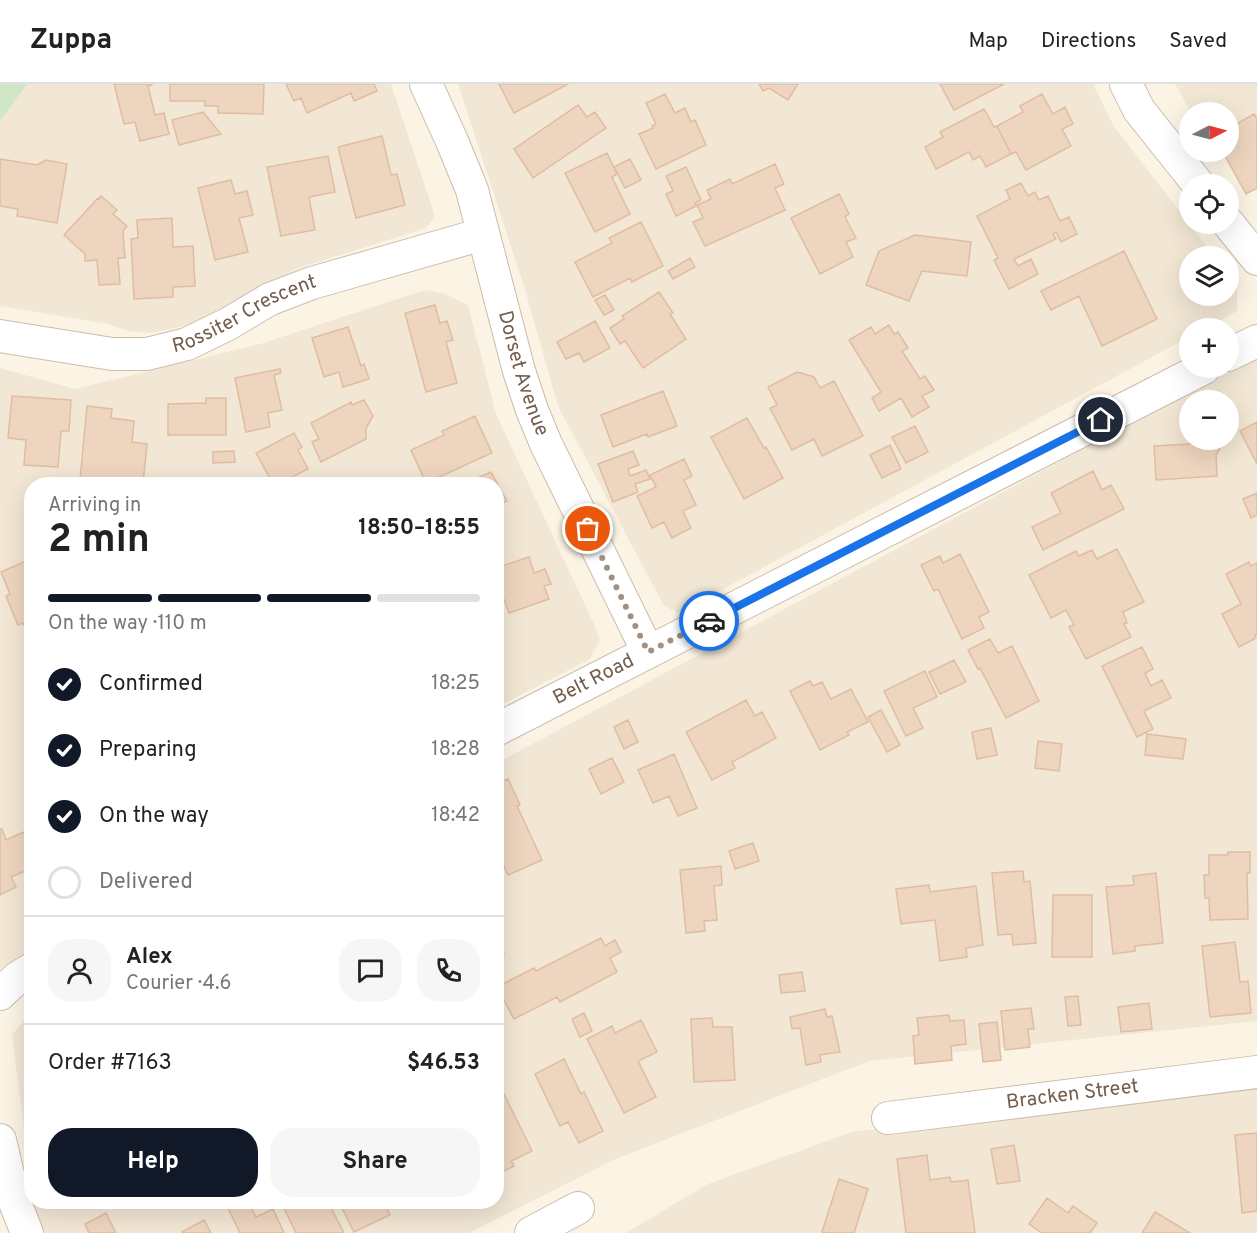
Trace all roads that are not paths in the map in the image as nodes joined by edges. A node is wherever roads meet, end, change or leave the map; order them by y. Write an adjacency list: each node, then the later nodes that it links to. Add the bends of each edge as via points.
1 (426, 84): 4 (street, Dorset Avenue, via 472,190)
2 (1126, 84): 3 (street, via 1139,110)
3 (1190, 174)
4 (483, 234): 7 (street, Rossiter Crescent, via 270,299 187,344 147,354 111,354); 11 (street, Dorset Avenue, via 532,410)
5 (1237, 234): 6 (street)
6 (1257, 259)
7 (0, 336)
8 (1257, 341): 9 (street)
9 (1239, 350)
10 (1184, 378): 11 (street, Belt Road)
11 (648, 652): 12 (street, Belt Road)
12 (504, 726)
13 (24, 974): 14 (street)
14 (0, 994)
15 (1257, 1072): 16 (street, Bracken Street)
16 (888, 1118)
17 (0, 1140): 19 (street, via 14,1200)
18 (578, 1208): 20 (street)
19 (27, 1233)
20 (531, 1233)

